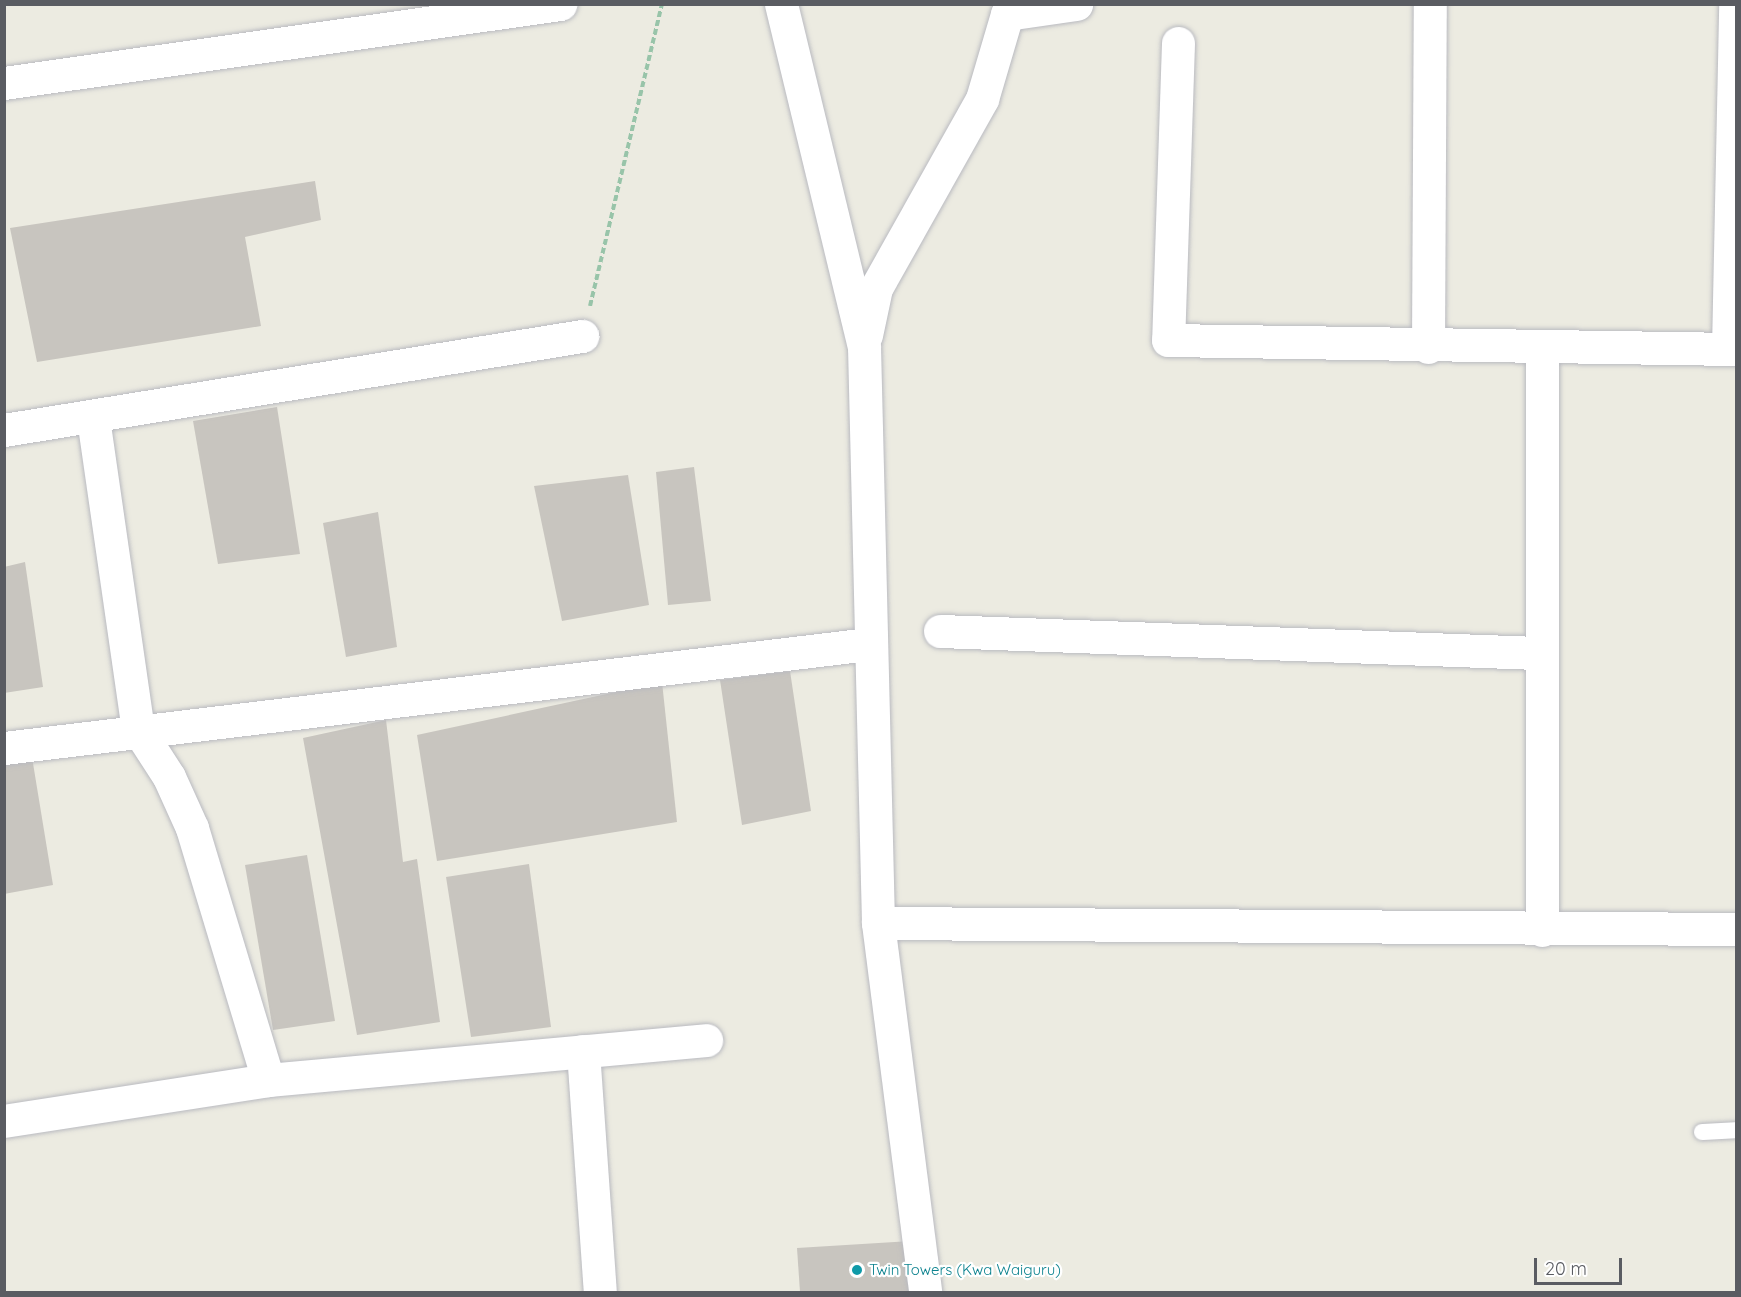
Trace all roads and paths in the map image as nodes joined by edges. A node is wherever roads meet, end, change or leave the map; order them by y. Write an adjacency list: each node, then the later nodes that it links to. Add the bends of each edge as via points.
1 (560, 4): 8 (street)
2 (662, 4): 9 (path)
3 (781, 4): 10 (street)
4 (1076, 4): 10 (street, via 1007,14 982,99 876,288)
5 (1430, 4): 11 (street)
6 (1735, 4): 13 (street)
7 (1178, 43): 11 (street, via 1168,340)
8 (4, 83)
9 (582, 336): 14 (street)
10 (864, 346): 17 (street)
11 (1428, 347): 12 (street)
12 (1542, 348): 13 (street); 18 (street)
13 (1732, 349)
14 (93, 418): 15 (street); 19 (street)
15 (4, 430)
16 (940, 631): 18 (street)
17 (869, 644): 19 (street); 21 (street)
18 (1539, 653): 23 (street)
19 (138, 729): 20 (street); 26 (street, via 169,777 192,828)
20 (4, 748)
21 (878, 923): 23 (street); 31 (street)
22 (1737, 929): 23 (street)
23 (1542, 930)
24 (706, 1040): 25 (street)
25 (583, 1051): 26 (street); 30 (street)
26 (268, 1080): 27 (street)
27 (4, 1121)
28 (1737, 1130): 29 (lane)
29 (1701, 1132)
30 (600, 1293)
31 (925, 1293)

